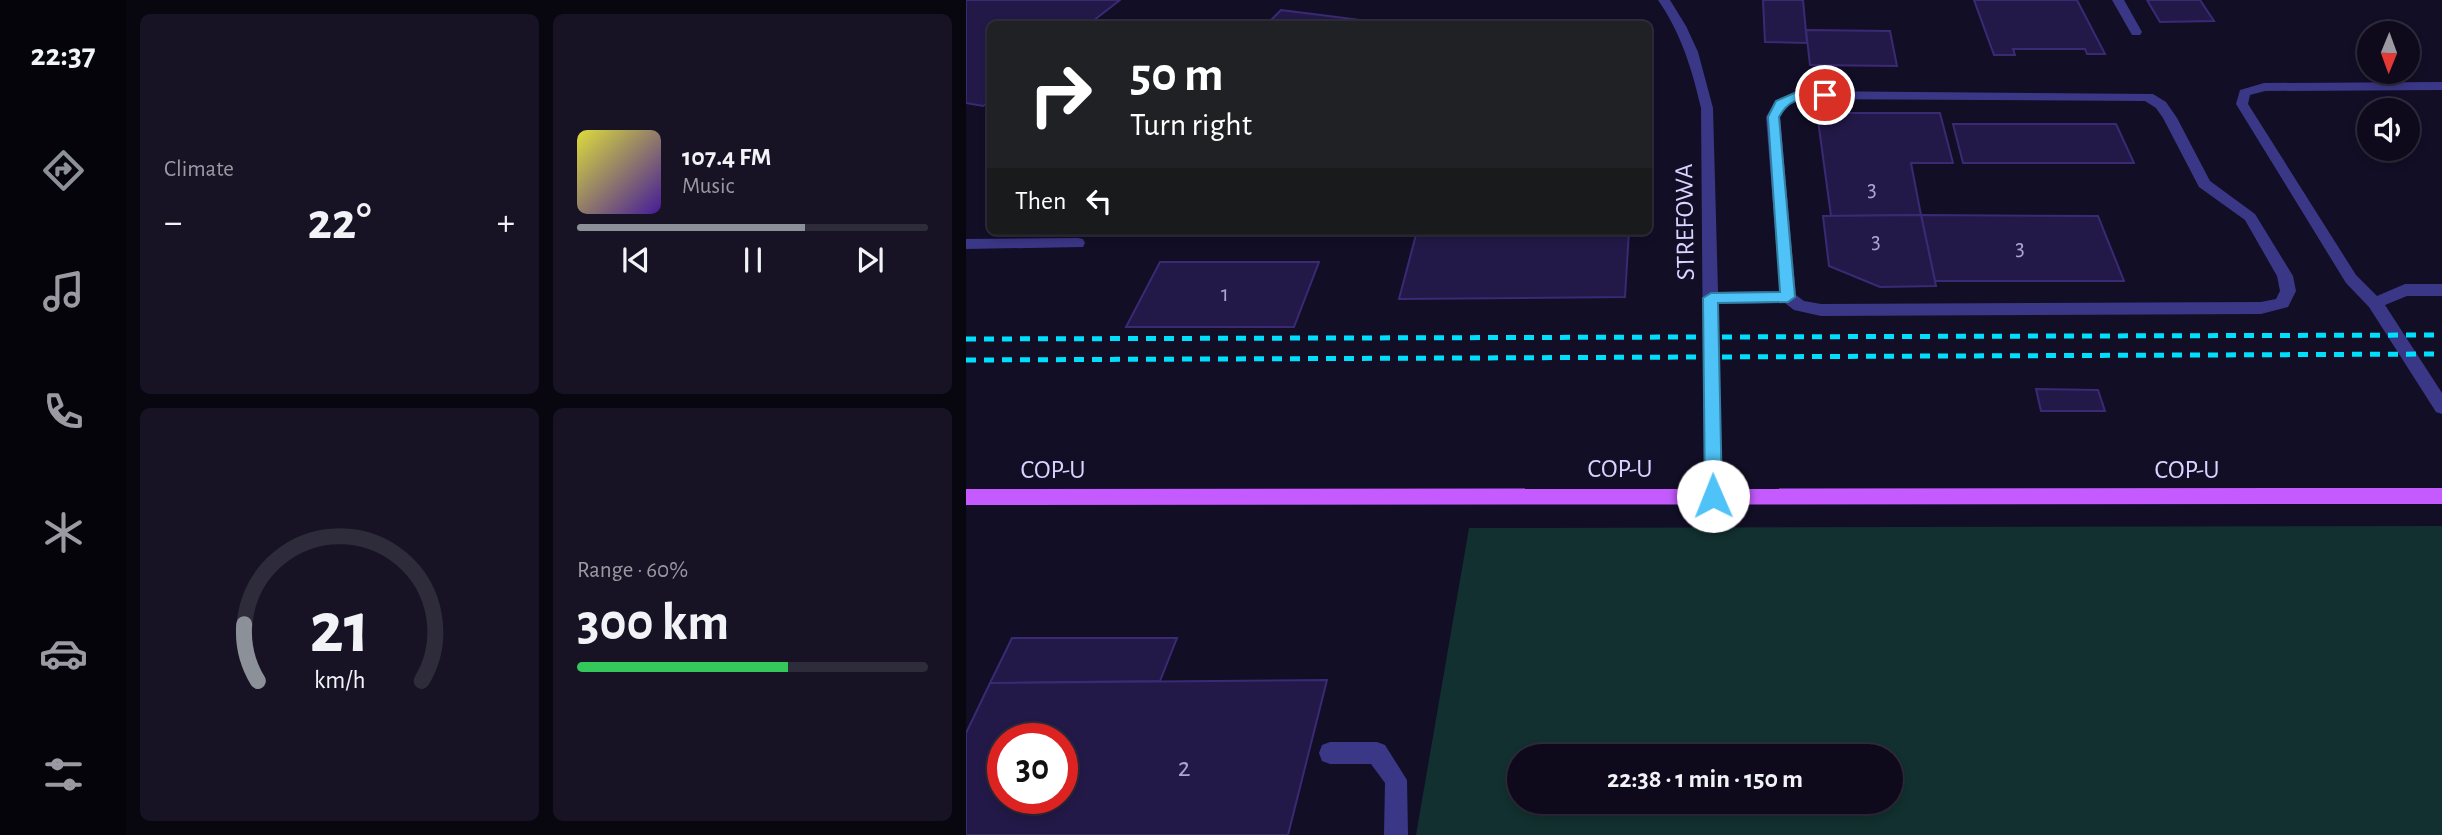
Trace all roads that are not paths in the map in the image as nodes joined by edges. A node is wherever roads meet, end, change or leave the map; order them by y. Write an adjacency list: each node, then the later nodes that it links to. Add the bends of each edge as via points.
1 (1664, 0): 9 (street, STREFOWA, via 1682,25 1696,58 1707,108)
2 (2118, 0): 3 (street)
3 (2136, 32)
4 (2442, 86): 10 (street, via 2264,87 2245,93 2242,104 2351,279)
5 (1078, 243): 6 (street)
6 (966, 244)
7 (2442, 290): 10 (street, via 2405,290)
8 (1788, 297): 8 (street, via 1800,306 1821,310 2261,308 2282,303 2288,291 2285,276 2250,217 2204,184 2170,118 2148,97 1799,95 1780,104 1773,117); 9 (street)
9 (1711, 298): 12 (street, STREFOWA)
10 (2375, 303): 11 (street)
11 (2442, 407)
12 (1713, 496): 13 (main road, COP-U); 14 (main road, COP-U)
13 (2442, 496)
14 (966, 497)
15 (1330, 753): 16 (street, via 1377,754 1396,779)
16 (1396, 835)

